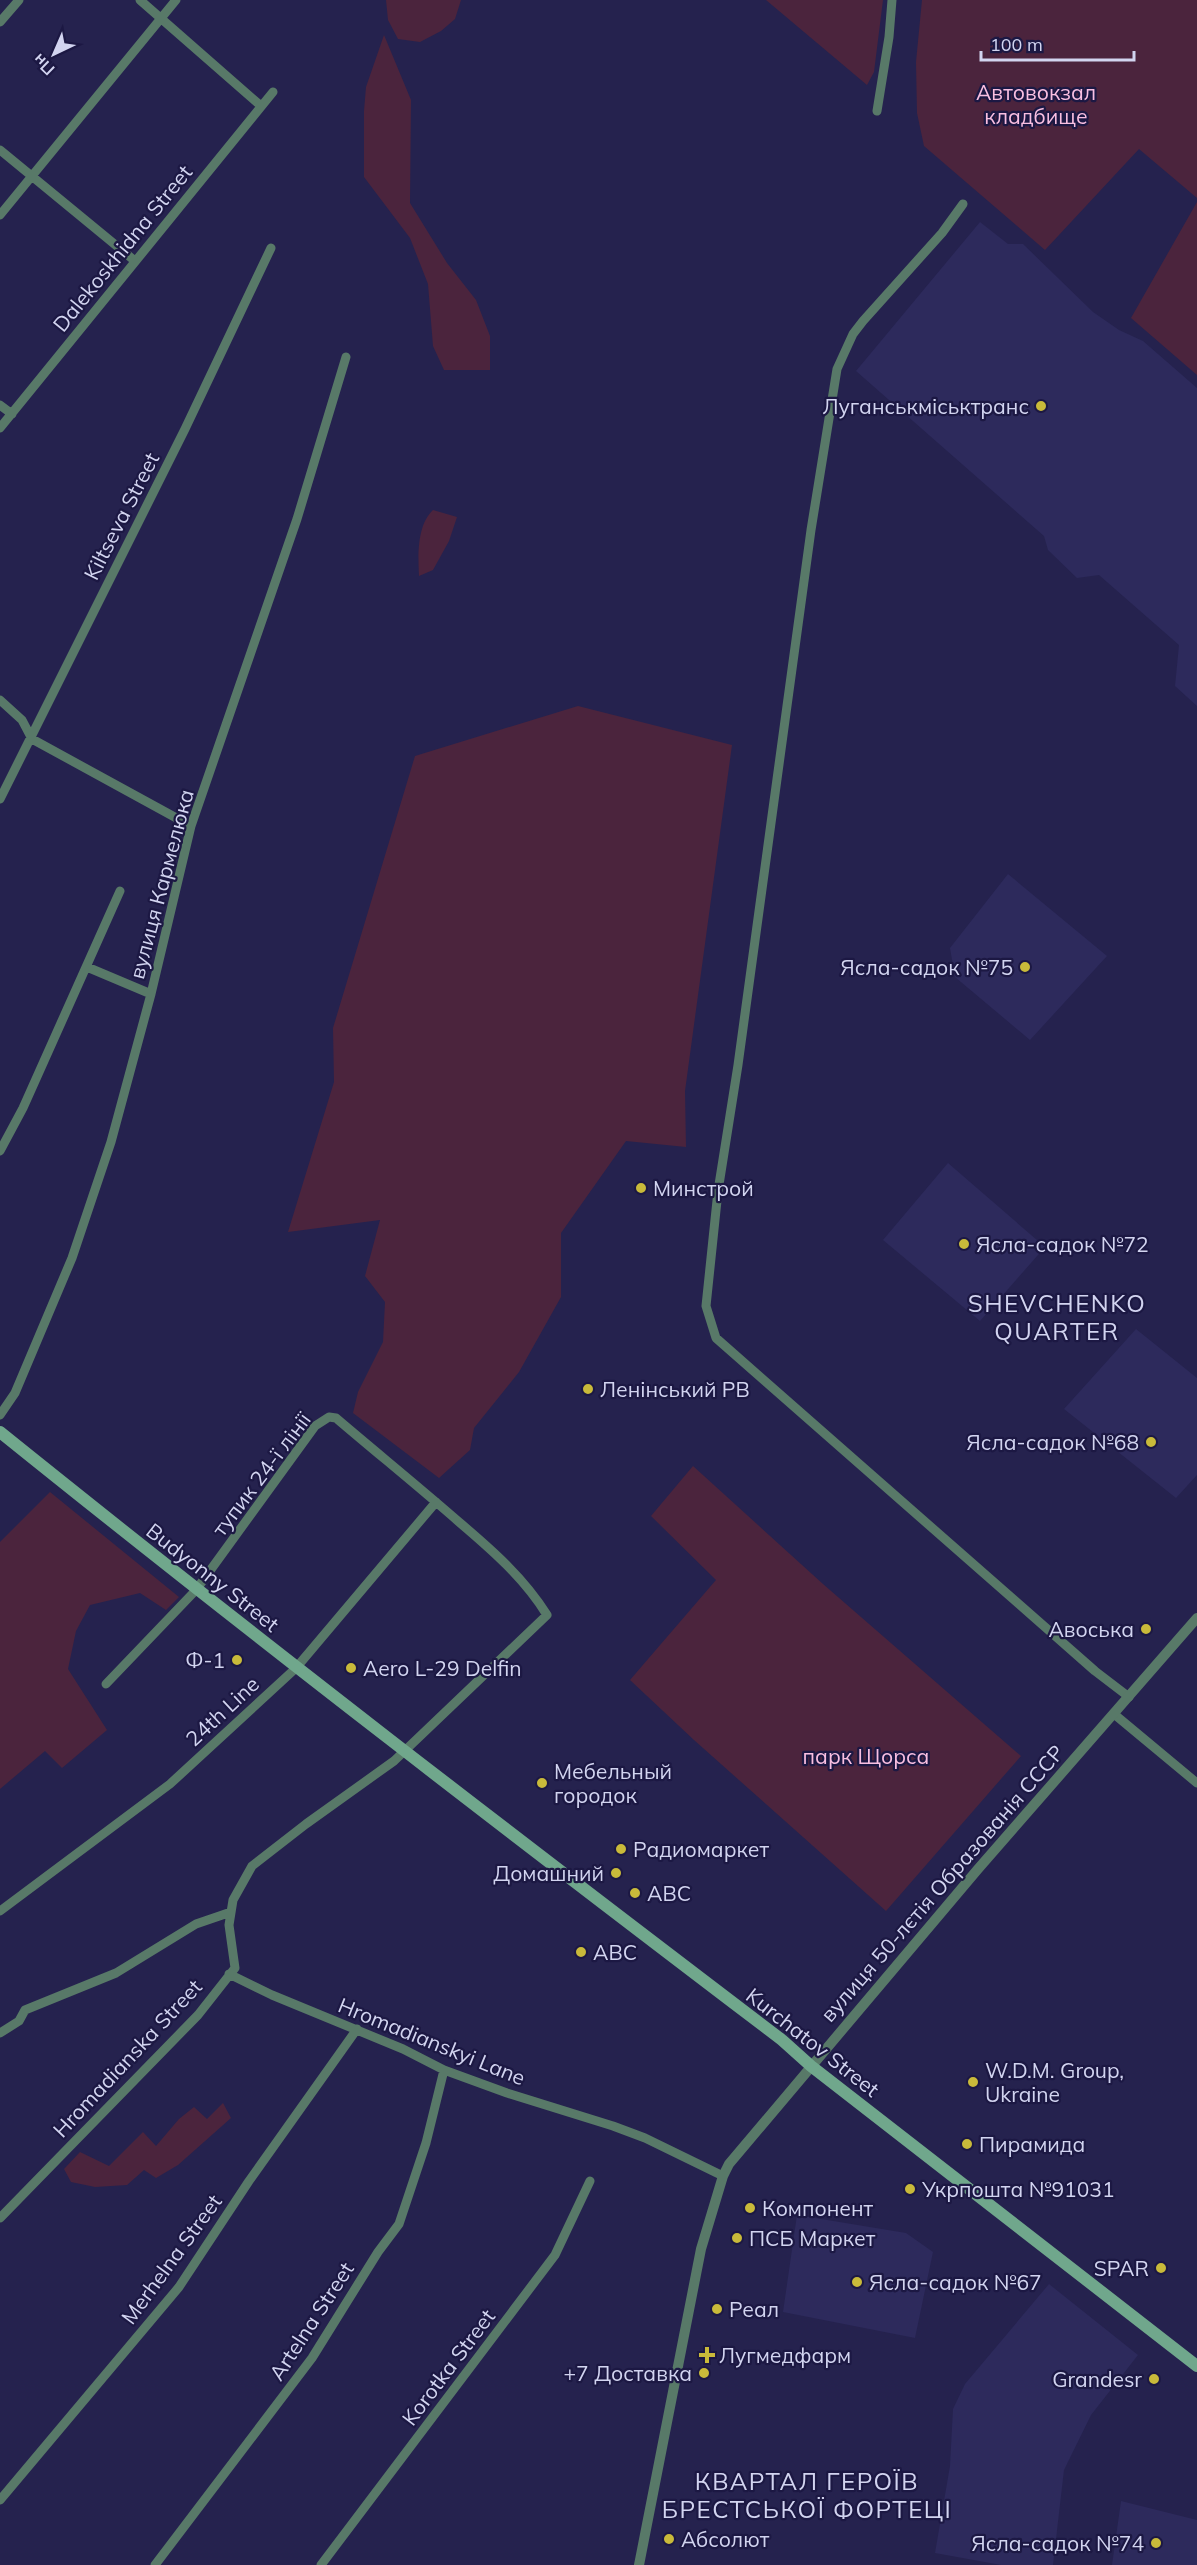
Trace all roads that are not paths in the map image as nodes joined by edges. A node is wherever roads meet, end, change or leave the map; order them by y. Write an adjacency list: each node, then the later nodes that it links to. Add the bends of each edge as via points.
1 (19, 0): 6 (street)
2 (140, 0): 5 (street)
3 (176, 0): 5 (street)
4 (892, 0): 9 (street)
5 (161, 18): 8 (street); 11 (street)
6 (0, 22)
7 (273, 92): 8 (street, Dalekoskhidna Street)
8 (261, 106): 15 (street, Dalekoskhidna Street)
9 (877, 111)
10 (0, 150): 11 (street)
11 (32, 177): 13 (street); 15 (street)
12 (963, 204): 35 (street, via 863,321 837,369 718,1191 706,1306 716,1338)
13 (0, 215)
14 (271, 248): 21 (street, Kiltseva Street)
15 (135, 261): 18 (street, Dalekoskhidna Street)
16 (346, 357): 23 (street, вулиця Кармелюка, via 297,519)
17 (0, 405): 18 (street)
18 (12, 414): 19 (street, Dalekoskhidna Street)
19 (0, 428)
20 (0, 700): 21 (street, via 22,720)
21 (32, 739): 22 (street, Kiltseva Street); 23 (street)
22 (0, 800)
23 (191, 826): 26 (street, вулиця Кармелюка)
24 (120, 891): 25 (street)
25 (87, 967): 26 (street); 27 (street)
26 (151, 994): 28 (street, вулиця Кармелюка, via 111,1142 72,1258 15,1393)
27 (0, 1151)
28 (0, 1415)
29 (0, 1432): 31 (main road, Budyonny Street)
30 (436, 1502): 31 (street, тупик 24-ї лінії, via 336,1418 329,1417 315,1426); 33 (street, 24th Line); 37 (street, Hromadianska Street, via 512,1570 547,1615)
31 (196, 1590): 33 (main road, Budyonny Street); 34 (street, тупик 24-ї лінії)
32 (1197, 1618): 35 (street, вулиця 50-лєтія Образованія СССР)
33 (296, 1668): 37 (main road, Budyonny Street); 39 (street, 24th Line, via 170,1784)
34 (106, 1684)
35 (1129, 1697): 36 (street, вулиця 50-лєтія Образованія СССР)
36 (1114, 1714): 38 (street); 44 (street, вулиця 50-лєтія Образованія СССР)
37 (403, 1752): 40 (street, Hromadianska Street, via 252,1866 233,1900); 44 (main road, Kurchatov Street)
38 (1197, 1783)
39 (0, 1911)
40 (231, 1912): 41 (street, Hromadianska Street, via 235,1968); 43 (street, via 196,1924 116,1973 25,2010 19,2021)
41 (230, 1974): 42 (street, Hromadianskyi Lane); 48 (street, Hromadianska Street, via 198,2015)
42 (357, 2030): 45 (street, Hromadianskyi Lane); 50 (street, Merhelna Street, via 179,2287)
43 (0, 2033)
44 (811, 2066): 46 (street, вулиця 50-лєтія Образованія СССР); 49 (main road, Kurchatov Street)
45 (444, 2070): 46 (street, Hromadianskyi Lane, via 614,2126); 51 (street, Artelna Street, via 426,2143 399,2224 312,2358)
46 (723, 2176): 53 (street, вулиця 50-лєтія Образованія СССР, via 701,2249)
47 (590, 2181): 52 (street, Korotka Street, via 555,2255)
48 (0, 2218)
49 (1197, 2366)
50 (0, 2500)
51 (156, 2565)
52 (321, 2565)
53 (639, 2565)

